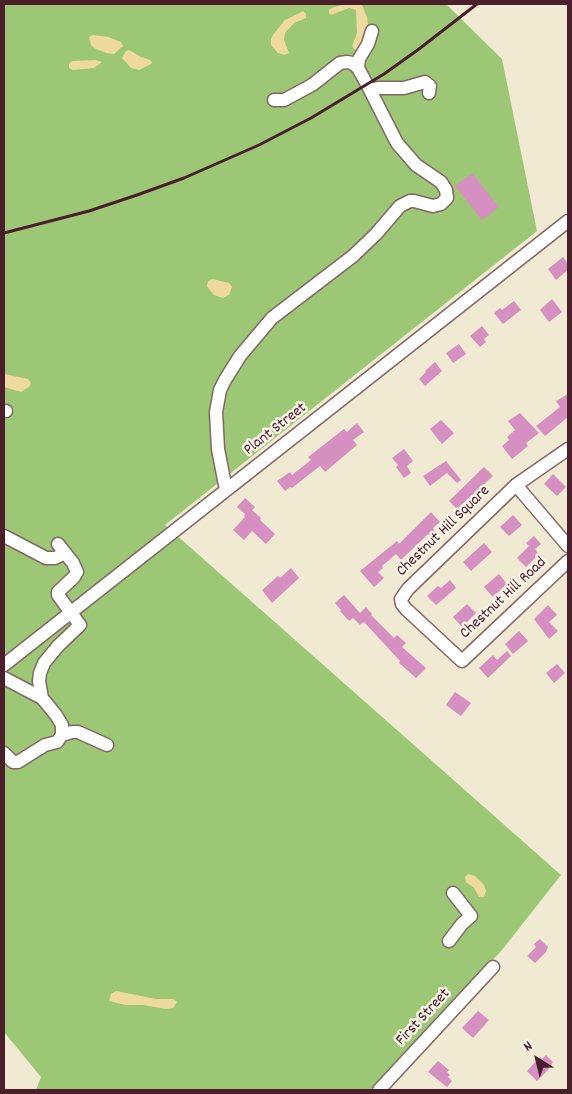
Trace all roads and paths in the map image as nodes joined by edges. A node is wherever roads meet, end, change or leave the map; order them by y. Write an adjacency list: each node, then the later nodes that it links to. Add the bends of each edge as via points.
1 (372, 31): 2 (street)
2 (358, 68): 3 (street); 5 (street, via 350,62 340,63 322,80 284,100)
3 (370, 90): 4 (street, via 404,88 425,82 430,86); 9 (street, via 397,143 416,164 441,182 447,198 433,206 414,201 400,206 353,256 268,321 240,356 220,390 216,412 218,449)
4 (429, 94)
5 (274, 100)
6 (568, 221): 9 (street, Plant Street)
7 (568, 449): 8 (street)
8 (516, 485): 11 (street, Chestnut Hill Square); 14 (street, Chestnut Hill Square, via 408,588 401,599 406,609)
9 (226, 490): 13 (street, Plant Street)
10 (4, 536): 13 (street, via 46,558 55,558 61,548 77,572 58,592)
11 (568, 546)
12 (568, 560): 14 (street, Chestnut Hill Road)
13 (70, 612): 15 (street, Plant Street); 17 (street, via 86,628 58,646 44,663 40,681)
14 (462, 661)
15 (4, 665)
16 (4, 678): 17 (street)
17 (42, 698): 18 (street, via 62,725)
18 (62, 735): 19 (street, via 78,732); 20 (street, via 57,742 45,745 18,762 13,762)
19 (107, 746)
20 (4, 753)
21 (454, 893): 22 (street, via 471,916)
22 (449, 941)
23 (493, 967): 24 (street, First Street)
24 (379, 1090)

